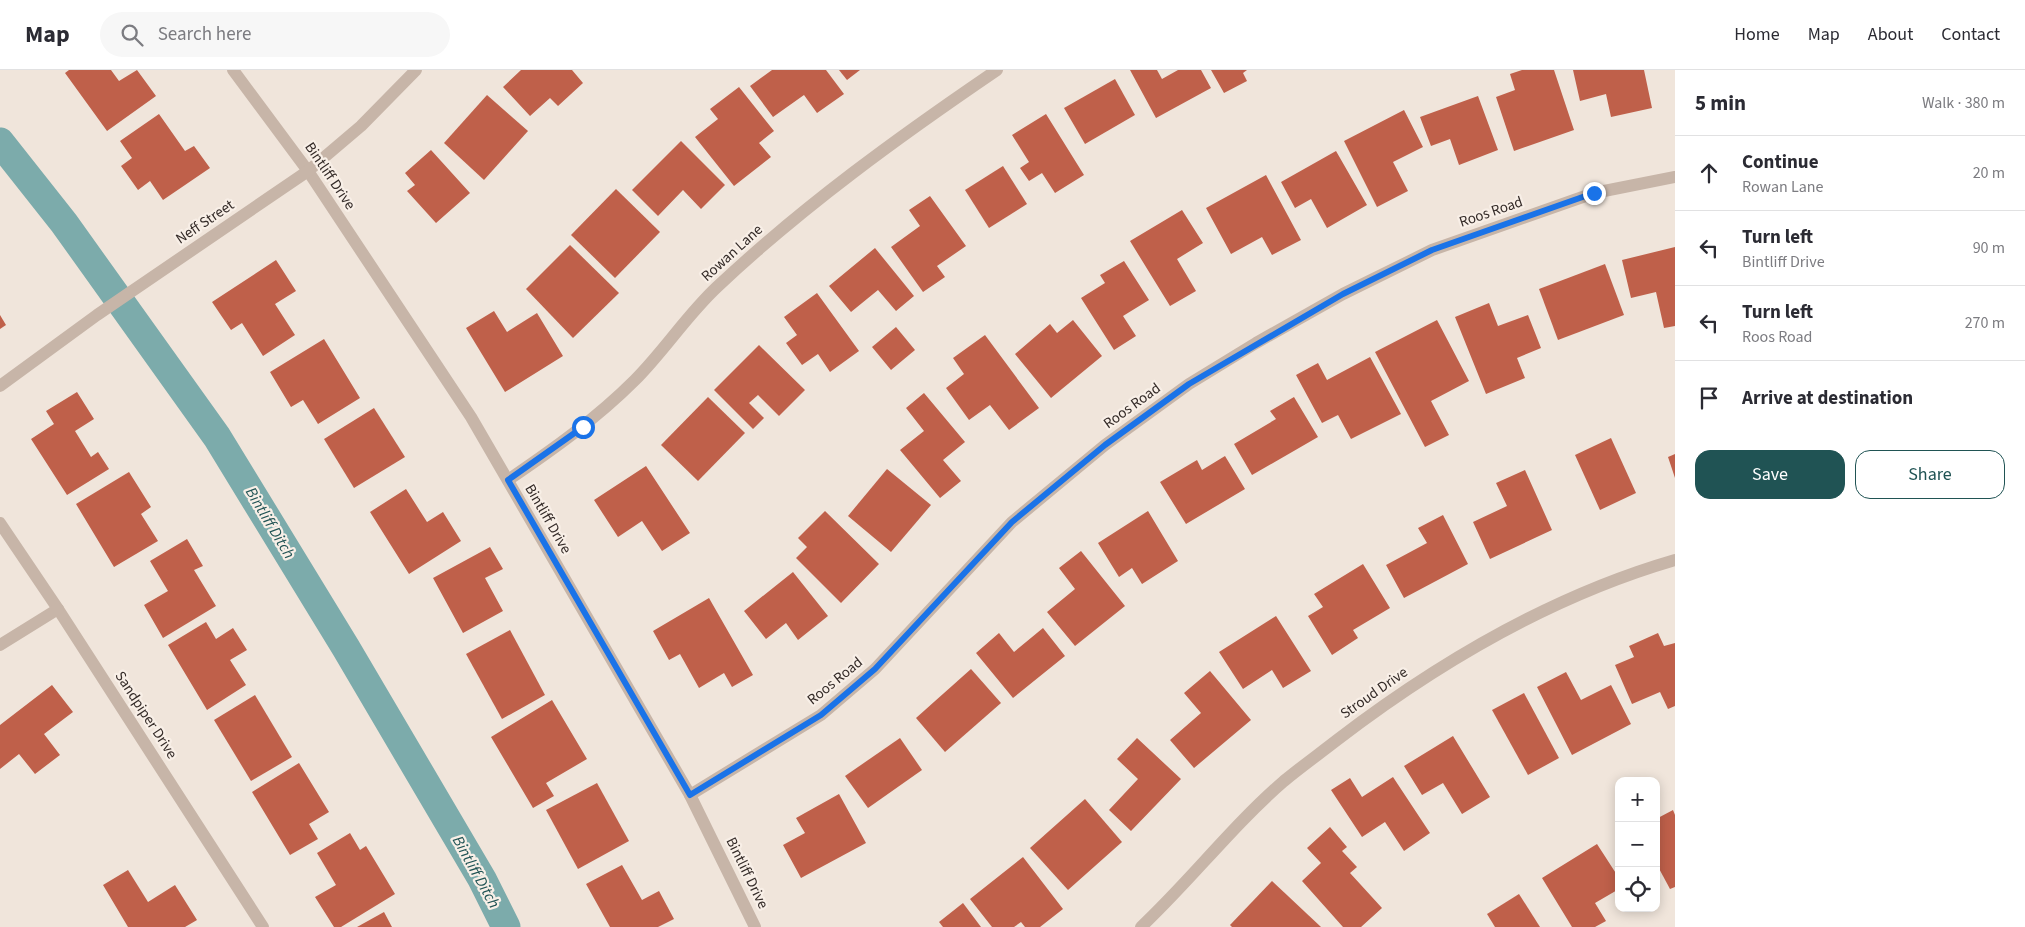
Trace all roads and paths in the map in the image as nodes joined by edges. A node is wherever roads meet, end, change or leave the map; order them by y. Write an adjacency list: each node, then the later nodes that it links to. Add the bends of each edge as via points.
1 (233, 70): 4 (street, Bintliff Drive)
2 (416, 70): 4 (street, Neff Street, via 361,126)
3 (997, 70): 7 (street, Rowan Lane, via 904,134 778,233 716,288 635,380 583,427)
4 (308, 171): 6 (street, Neff Street); 7 (street, Bintliff Drive, via 471,418)
5 (1675, 177): 12 (street, Roos Road, via 1594,193 1432,250 1343,294 1189,384 1105,445 1012,522 875,669 821,715)
6 (0, 386)
7 (508, 480): 12 (street, Bintliff Drive)
8 (0, 523): 10 (street, Sandpiper Drive)
9 (1675, 560): 15 (street, Stroud Drive, via 1582,593 1508,628 1436,670 1373,713 1284,781)
10 (58, 609): 11 (street); 13 (street, Sandpiper Drive)
11 (0, 645)
12 (690, 795): 14 (street, Bintliff Drive)
13 (263, 927)
14 (755, 927)
15 (1141, 927)

